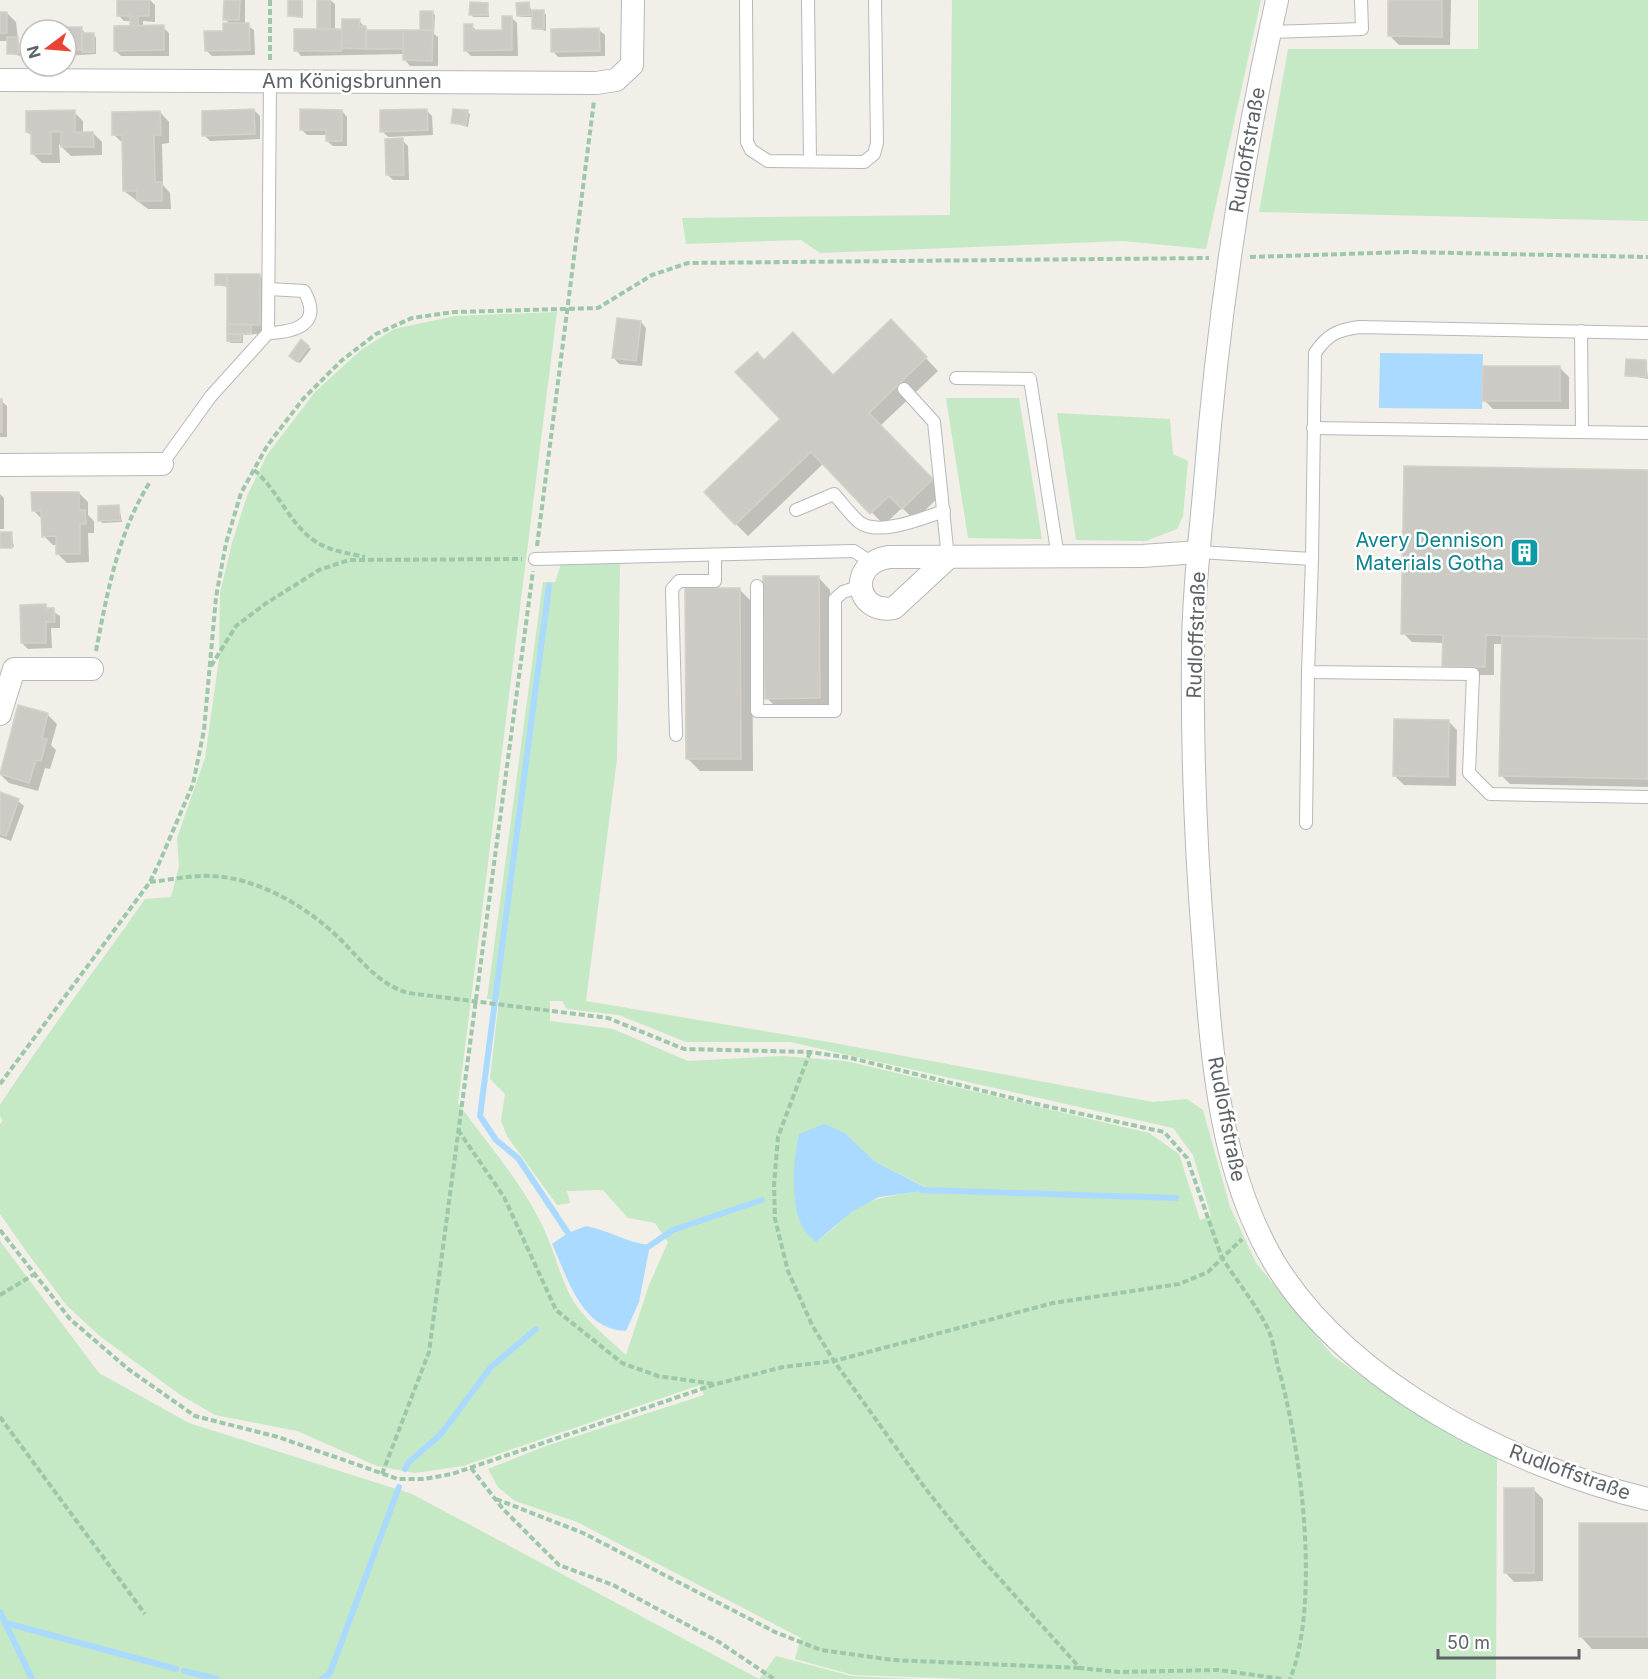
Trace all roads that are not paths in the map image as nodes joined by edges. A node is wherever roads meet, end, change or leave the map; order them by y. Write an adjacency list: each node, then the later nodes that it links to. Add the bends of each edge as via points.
1 (633, 0): 9 (street, Am Königsbrunnen, via 633,65 616,80)
2 (746, 0): 10 (lane, via 747,142 751,150 768,161)
3 (808, 0): 10 (lane)
4 (875, 0): 10 (lane, via 874,154 864,162)
5 (1277, 0): 7 (street, Rudloffstraße)
6 (1361, 0): 7 (lane, via 1362,29)
7 (1270, 32): 24 (street, Rudloffstraße, via 1211,404)
8 (0, 80): 9 (street, Am Königsbrunnen)
9 (270, 80): 11 (lane)
10 (810, 161)
11 (269, 289): 13 (lane); 13 (lane, via 304,291 311,303 304,325 293,331)
12 (1581, 331): 14 (lane); 17 (lane, via 1359,327 1339,330 1324,339 1315,353); 18 (lane)
13 (268, 333): 20 (lane, via 211,396)
14 (1648, 333)
15 (956, 378): 26 (lane, via 1030,379)
16 (904, 389): 23 (lane, via 934,422)
17 (1313, 428): 18 (lane); 29 (lane)
18 (1582, 432): 19 (lane)
19 (1648, 433)
20 (162, 464): 21 (street)
21 (0, 465)
22 (796, 510): 23 (lane, via 834,494 860,523 870,528 901,525)
23 (944, 511): 27 (lane)
24 (1199, 552): 26 (street, Rudloffstraße); 29 (lane); 39 (street, Rudloffstraße, via 1193,653 1207,1000 1231,1162 1255,1226 1279,1269 1315,1317 1410,1395 1447,1419 1544,1467)
25 (715, 555): 28 (lane); 30 (lane, via 854,551); 36 (lane, via 715,581 679,581 672,589)
26 (1058, 557): 27 (street, Rudloffstraße)
27 (948, 558): 30 (street, Rudloffstraße, via 889,557); 32 (street, via 894,608 870,604)
28 (535, 559)
29 (1312, 559): 34 (lane)
30 (872, 563): 32 (street, via 861,576)
31 (757, 586): 32 (lane, via 757,711 835,711 836,599)
32 (861, 586)
33 (92, 669): 35 (street, via 14,669)
34 (1308, 672): 37 (lane, via 1473,674 1469,774 1490,794); 38 (lane)
35 (0, 714)
36 (676, 735)
37 (1648, 797)
38 (1306, 824)
39 (1648, 1499)

